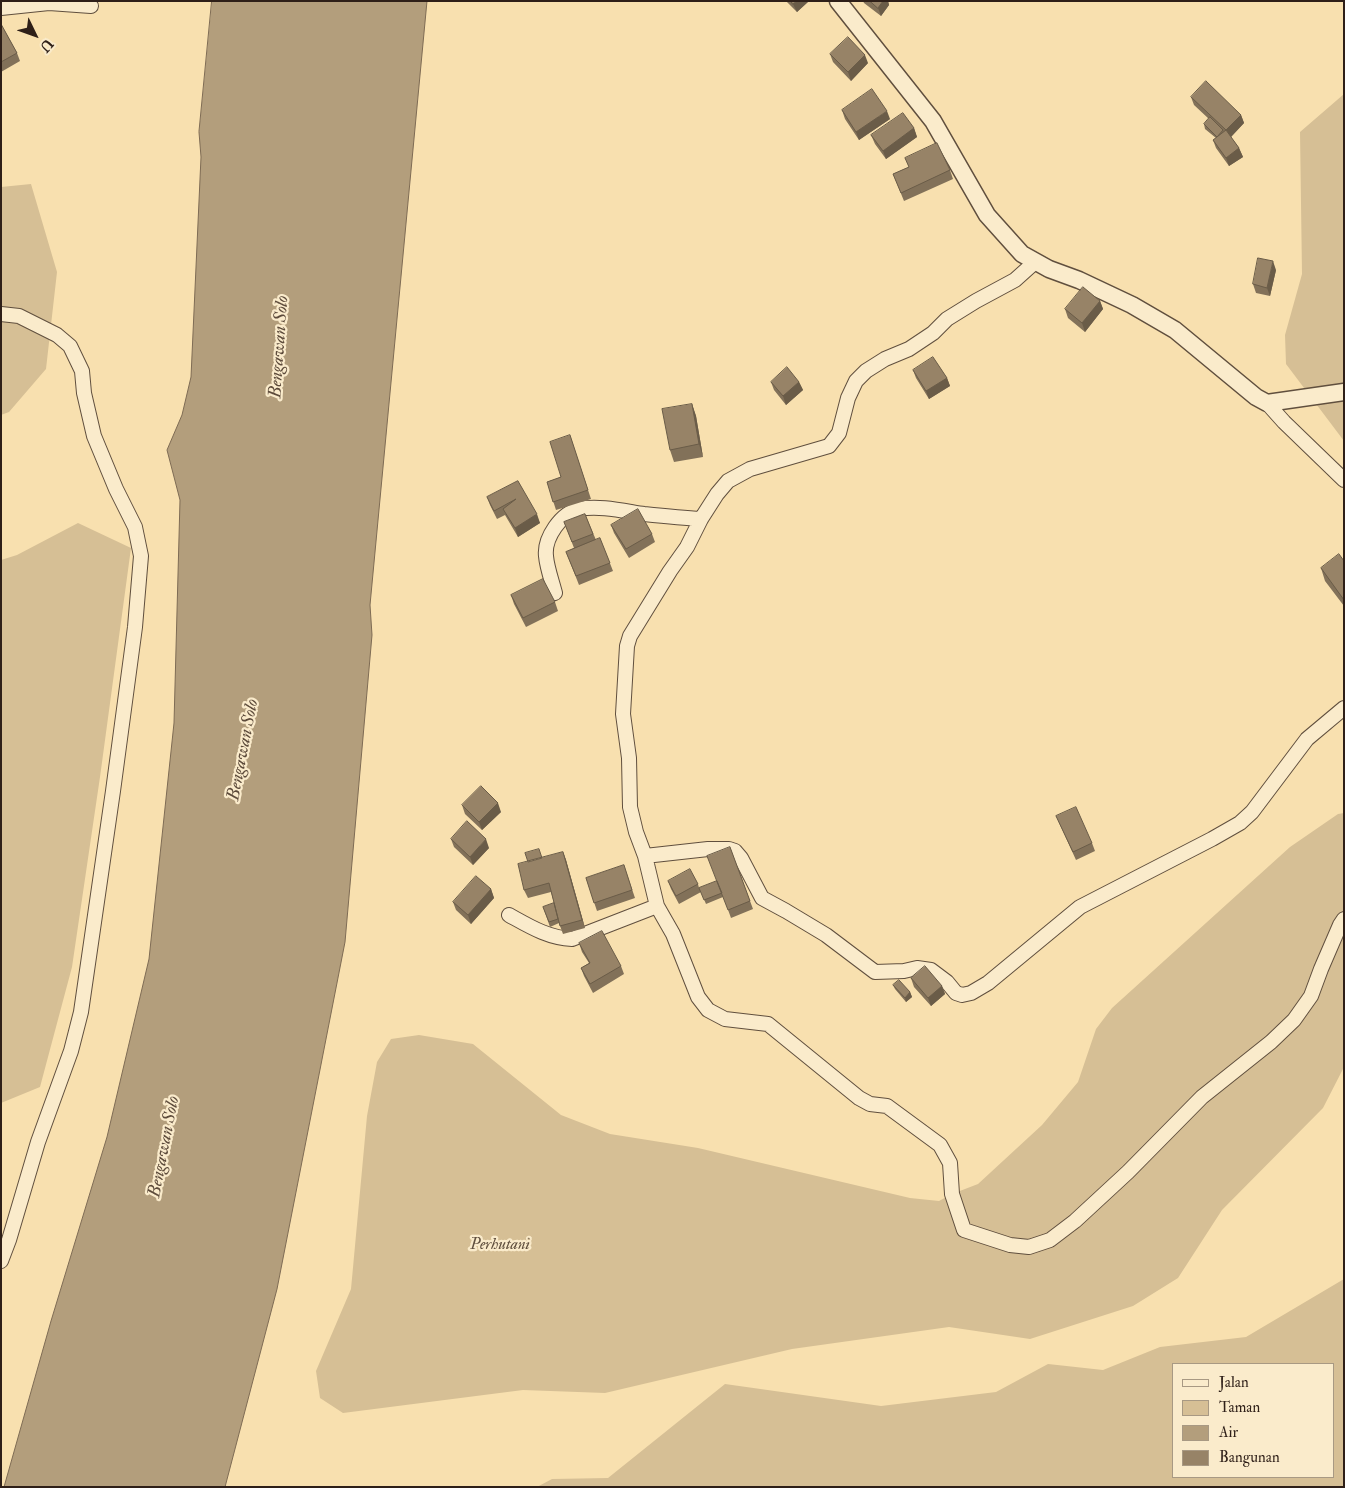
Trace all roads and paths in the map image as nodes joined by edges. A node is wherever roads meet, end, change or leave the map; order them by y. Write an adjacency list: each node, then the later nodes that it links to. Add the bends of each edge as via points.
1 (838, 1): 4 (street, via 933,121 987,215 1022,254)
2 (91, 6): 3 (street, via 49,3)
3 (1, 8)
4 (1035, 262): 7 (street, via 1132,305 1175,330); 9 (street, via 1015,280 947,319 909,349 866,371 856,381 839,433 829,446 750,469 728,481)
5 (1, 314): 16 (street, via 19,316 58,334 70,346 82,371 94,436 135,526 142,556 81,1012)
6 (1344, 392): 7 (street)
7 (1267, 403): 8 (street)
8 (1344, 480)
9 (701, 519): 10 (street, via 610,508 571,512 561,519 550,536 546,555); 12 (street, via 687,547 634,628 627,646 623,714 629,758 630,807)
10 (556, 593)
11 (1344, 708): 12 (street, via 1307,739 1252,812 1240,823 1080,907 988,984 962,995 931,970 875,972 826,935 762,898 735,851 708,849)
12 (645, 856): 13 (street)
13 (657, 906): 14 (street, via 572,938 549,935); 15 (street, via 673,934 698,997 708,1010 725,1019 768,1024 859,1098 870,1104 887,1106 940,1145 950,1162 952,1194 964,1230 1028,1247 1050,1240 1075,1220 1202,1097 1294,1020 1311,996)
14 (509, 915)
15 (1344, 919)
16 (1, 1261)

